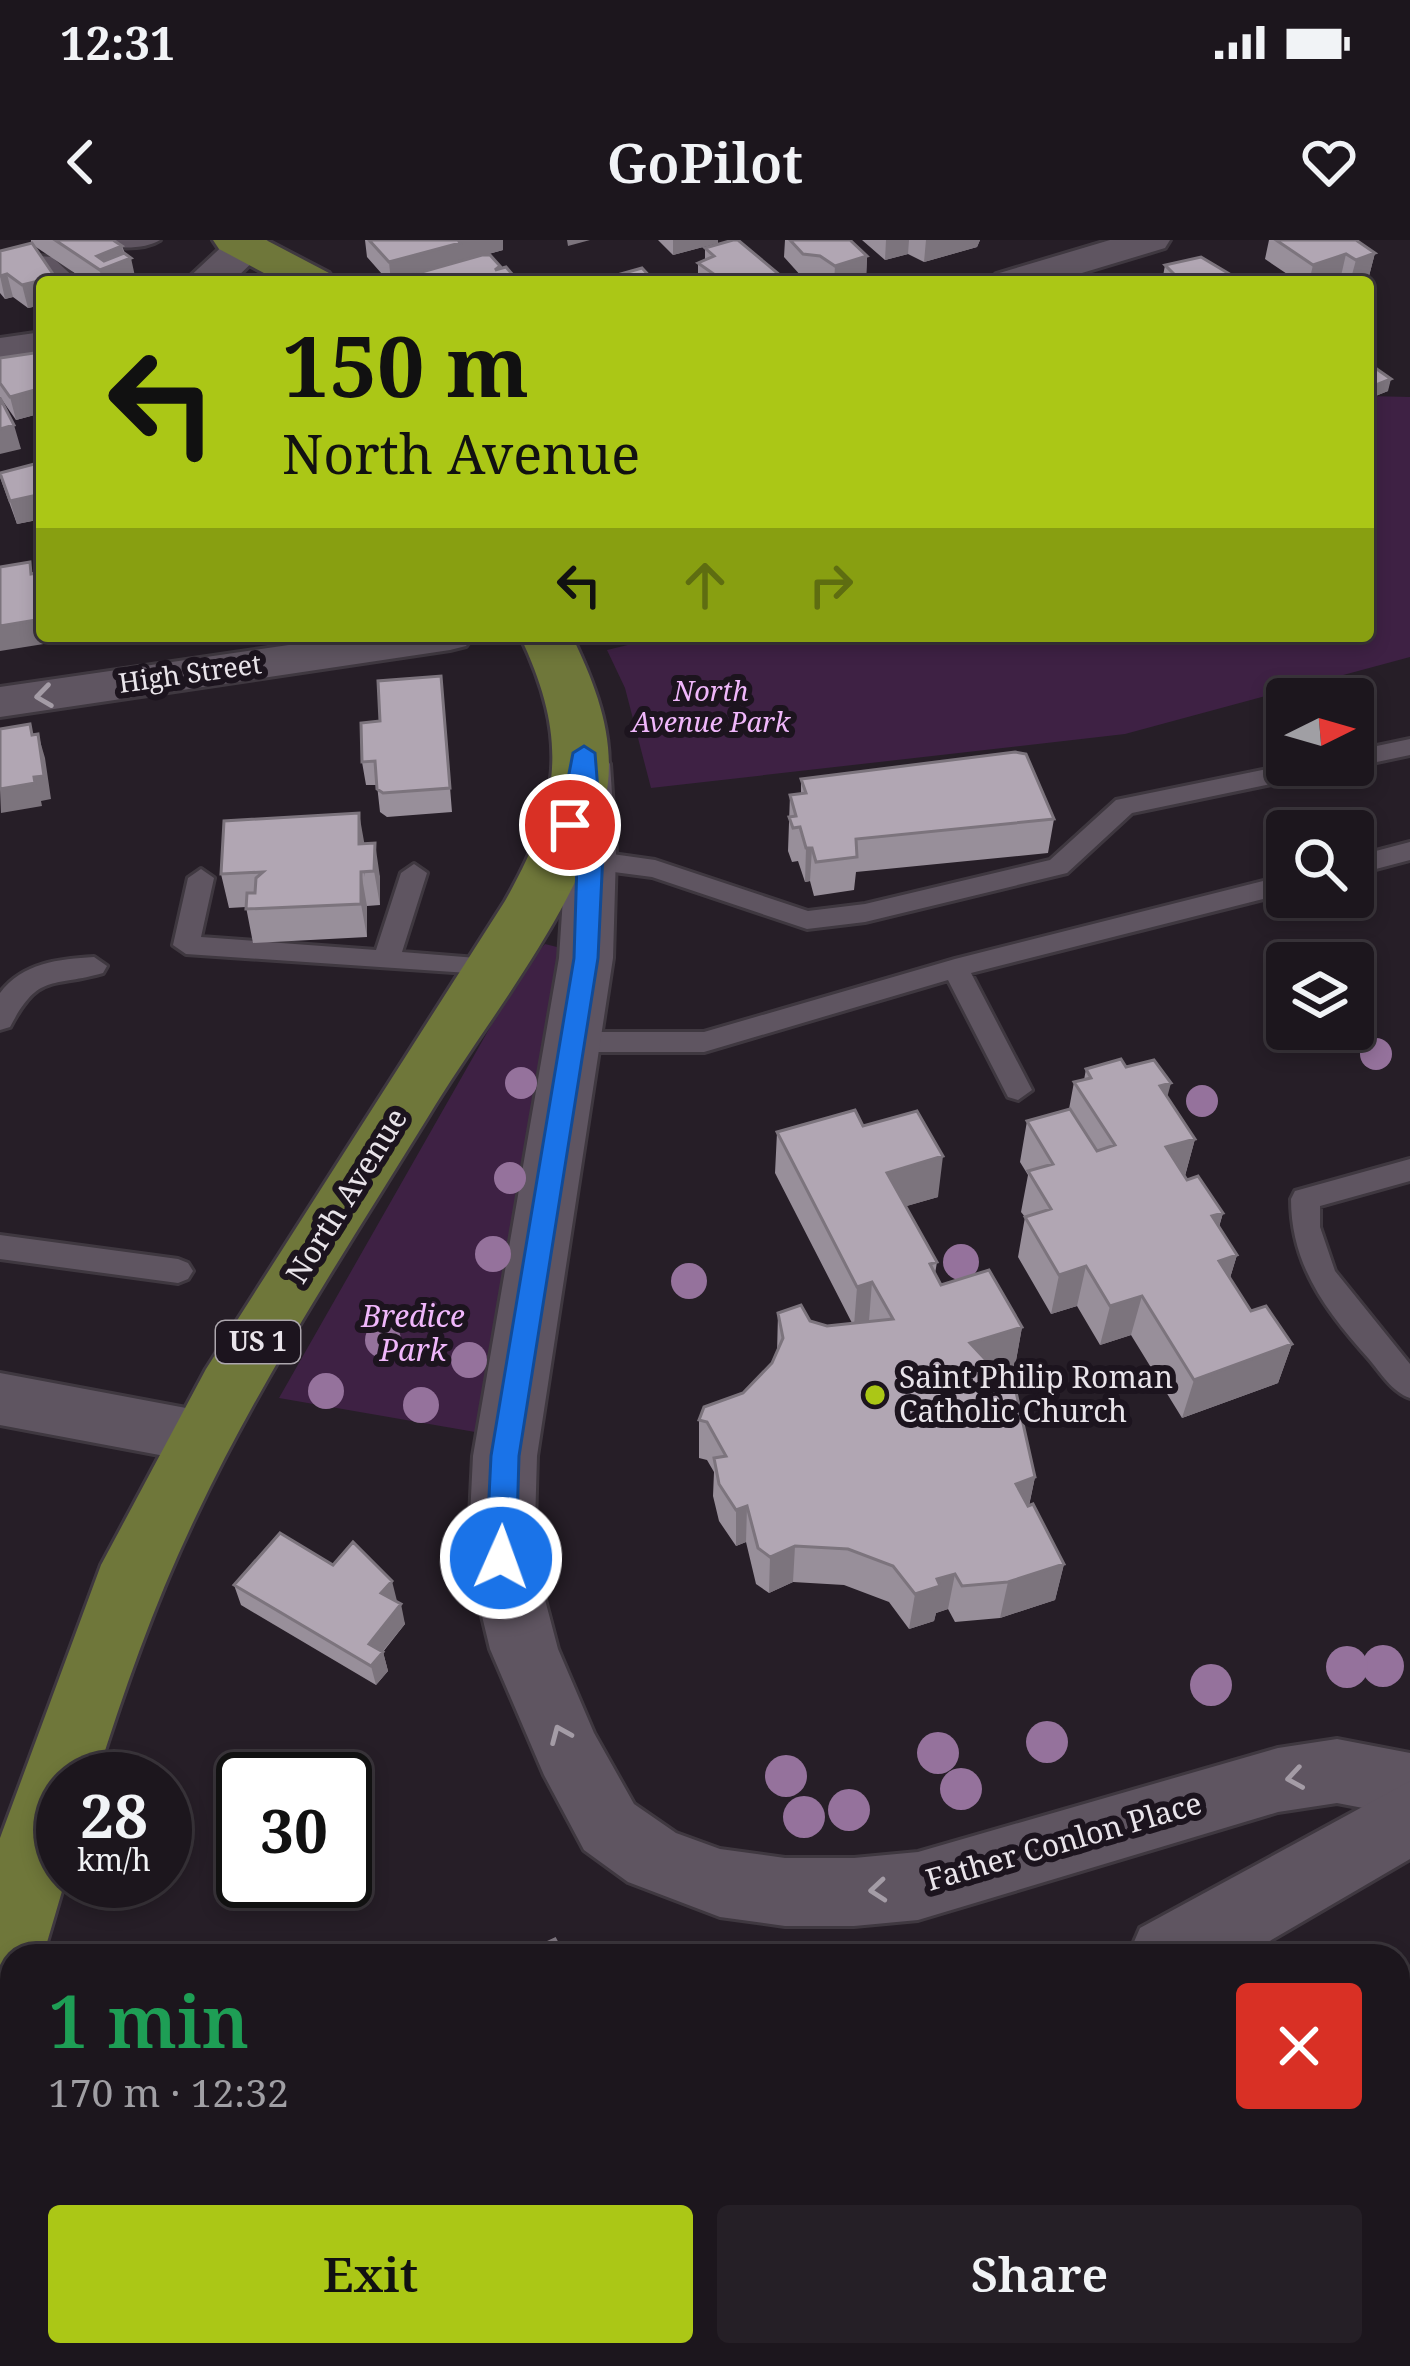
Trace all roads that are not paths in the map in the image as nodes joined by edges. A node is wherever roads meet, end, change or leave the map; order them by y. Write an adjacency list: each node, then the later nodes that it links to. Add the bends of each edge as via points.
1 (102, 240): 2 (lane)
2 (150, 240)
3 (1151, 240): 9 (street)
4 (245, 242): 7 (main road); 8 (main road)
5 (0, 259): 6 (lane, via 45,261)
6 (62, 276)
7 (212, 276)
8 (304, 276)
9 (1030, 276)
10 (36, 346): 11 (main road)
11 (0, 351)
12 (409, 642): 14 (street, High Street, one-way to 14)
13 (549, 642): 16 (main road, North Avenue / US 1, via 574,696)
14 (0, 702)
15 (1410, 747): 17 (lane)
16 (584, 753): 20 (street, Father Conlon Place); 27 (main road, North Avenue / US 1, via 570,825)
17 (1374, 755)
18 (1266, 777): 20 (lane, via 1125,806 1100,818 1079,852 1058,867 865,914 807,920 656,869)
19 (1410, 851): 21 (lane)
20 (591, 860): 30 (street, Father Conlon Place)
21 (1374, 860)
22 (414, 873): 25 (lane)
23 (201, 878): 25 (lane, via 186,945)
24 (1266, 889): 28 (lane)
25 (386, 960): 27 (lane)
26 (94, 966): 29 (lane, via 30,977 8,994)
27 (488, 968): 37 (main road, North Avenue / US 1)
28 (955, 968): 30 (lane, via 704,1042); 31 (lane)
29 (0, 1019)
30 (573, 1042): 38 (street, Father Conlon Place, one-way to 30, via 1337,1771 1279,1780 918,1886 854,1892 720,1883 653,1858 609,1827 524,1649 501,1558 505,1456)
31 (1018, 1090)
32 (1410, 1170): 35 (lane, via 1305,1199 1302,1231 1313,1268)
33 (0, 1247): 34 (lane)
34 (178, 1271)
35 (1410, 1384)
36 (0, 1399): 37 (street)
37 (202, 1437): 40 (main road, North Avenue / US 1, via 122,1598)
38 (1410, 1785)
39 (1410, 1817): 41 (main road)
40 (7, 1944)
41 (1189, 1944)

